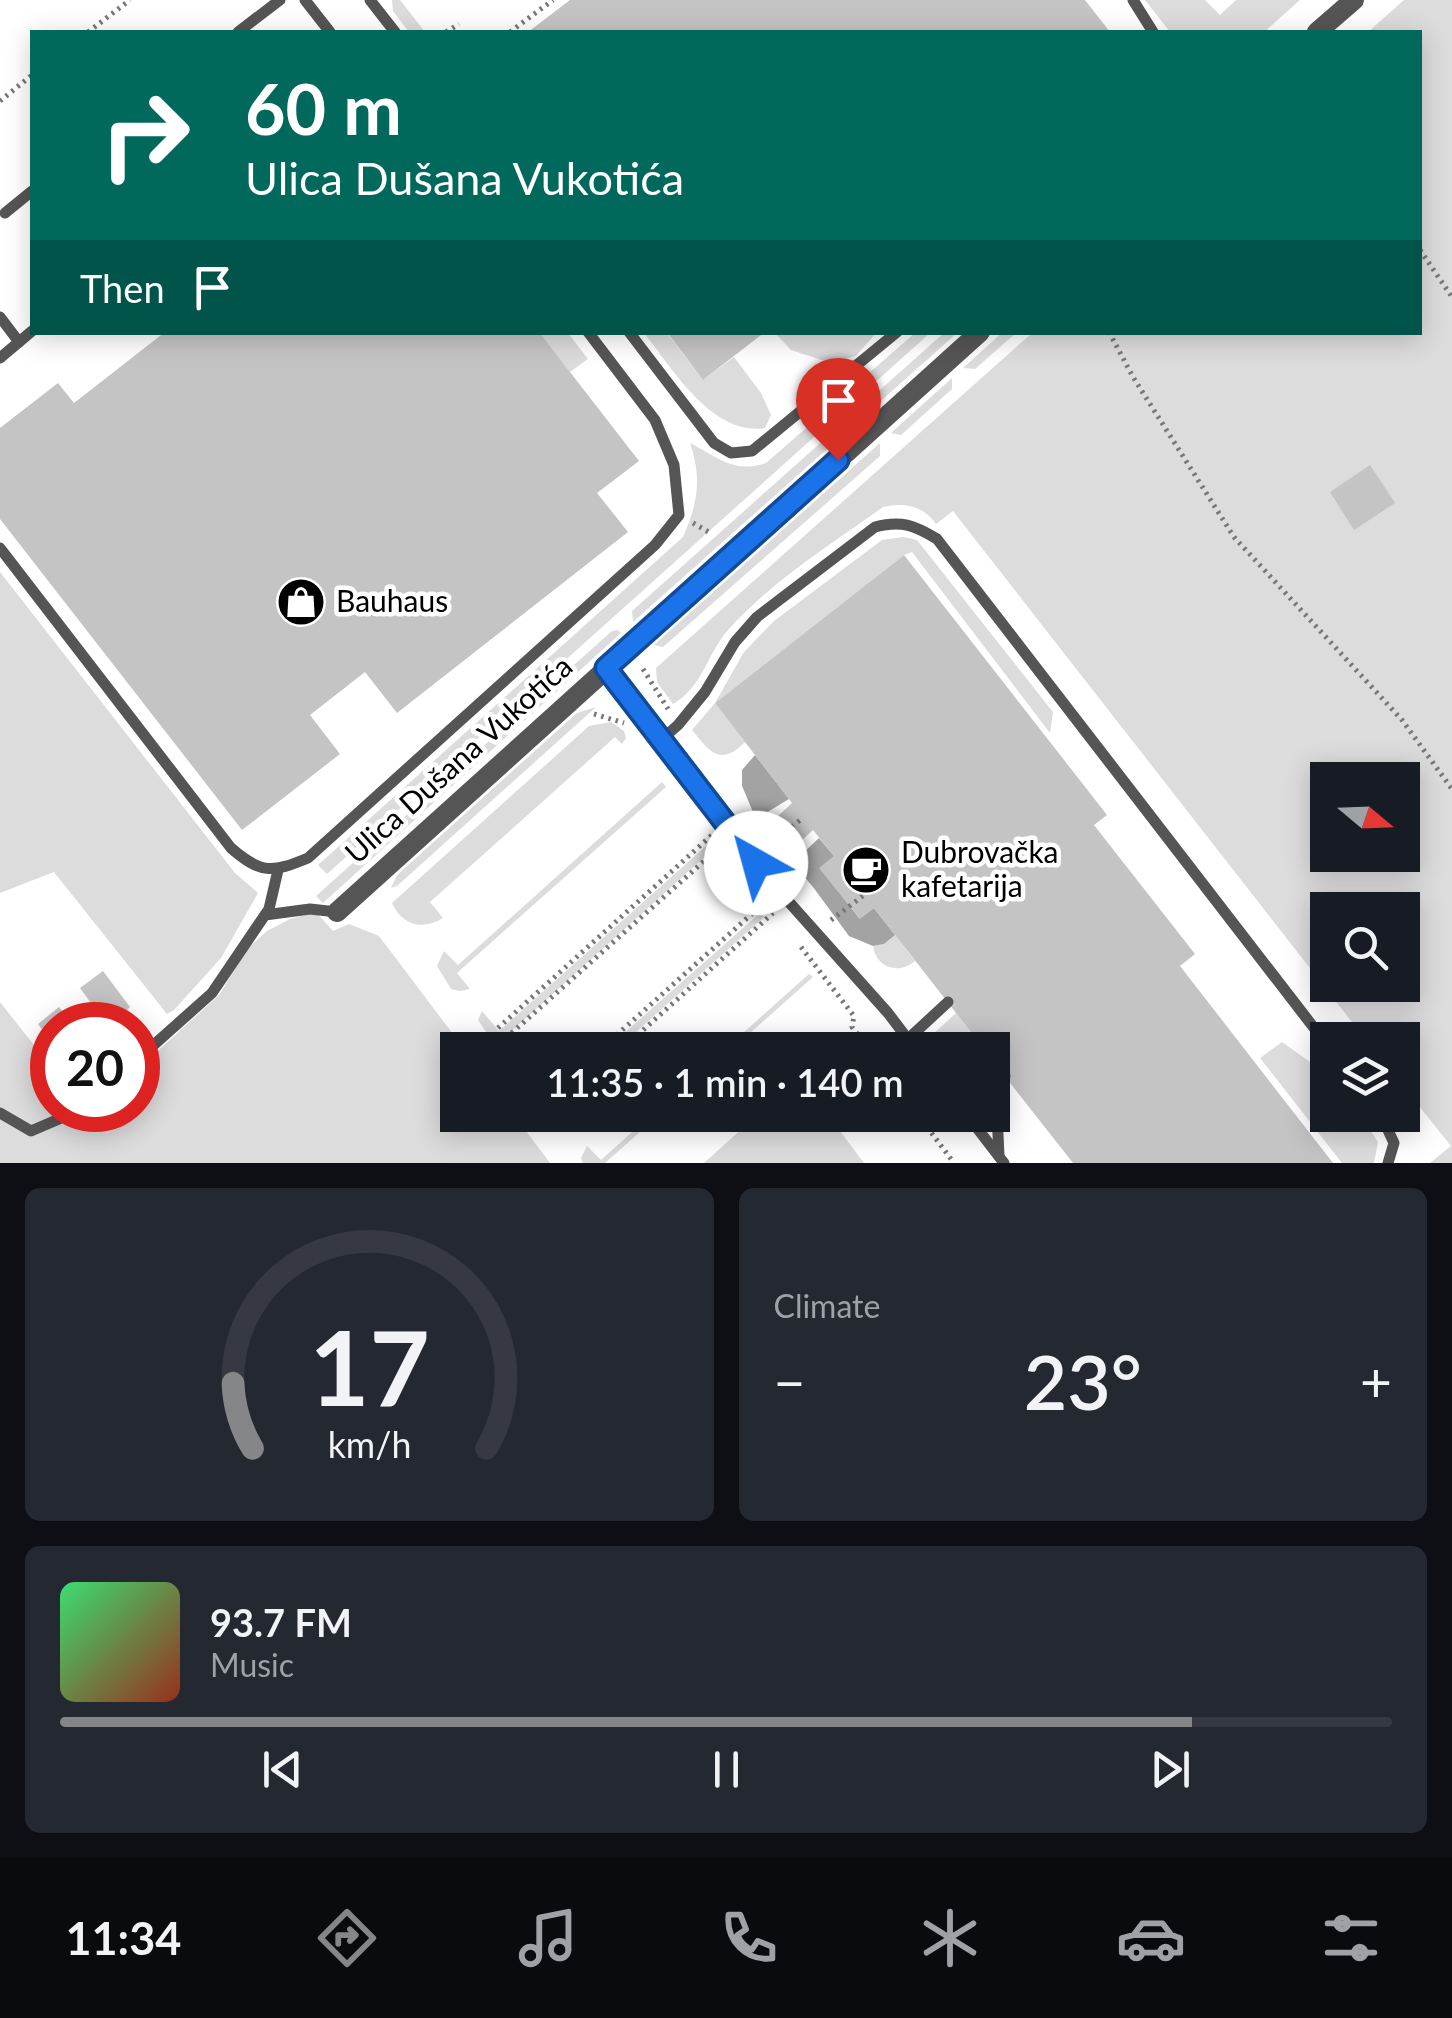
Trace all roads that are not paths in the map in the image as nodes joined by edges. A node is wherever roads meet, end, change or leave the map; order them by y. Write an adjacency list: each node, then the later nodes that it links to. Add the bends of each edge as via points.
1 (280, 0): 6 (lane)
2 (305, 0): 7 (lane)
3 (370, 0): 8 (lane)
4 (1133, 0): 9 (lane)
5 (1354, 0): 10 (street)
6 (241, 30)
7 (328, 30)
8 (394, 30)
9 (1152, 30)
10 (1319, 30)
11 (30, 193): 12 (lane)
12 (5, 212)
13 (0, 317): 19 (lane)
14 (30, 333): 19 (lane)
15 (590, 335): 24 (lane, via 656,420 674,465 678,515 654,545 308,858)
16 (630, 335): 17 (lane, via 714,443 731,453 752,450)
17 (893, 335)
18 (977, 335): 22 (street, Ulica Dušana Vukotića)
19 (19, 342): 20 (lane)
20 (0, 358)
21 (0, 548): 24 (lane, via 231,848 252,867)
22 (606, 668): 23 (lane); 25 (street, Ulica Dušana Vukotića)
23 (661, 740): 28 (lane, via 757,618 875,528 898,521 915,526 937,540); 29 (lane)
24 (278, 870): 26 (lane)
25 (336, 912): 26 (lane)
26 (265, 914): 31 (lane, via 212,993)
27 (948, 1002): 30 (lane)
28 (1310, 1023)
29 (901, 1032)
30 (923, 1032)
31 (160, 1039)
32 (0, 1113): 33 (lane)
33 (30, 1130)
34 (980, 1132): 37 (lane)
35 (999, 1132): 37 (lane)
36 (1389, 1132): 38 (lane, via 1394,1143)
37 (1001, 1159)
38 (1388, 1163)

